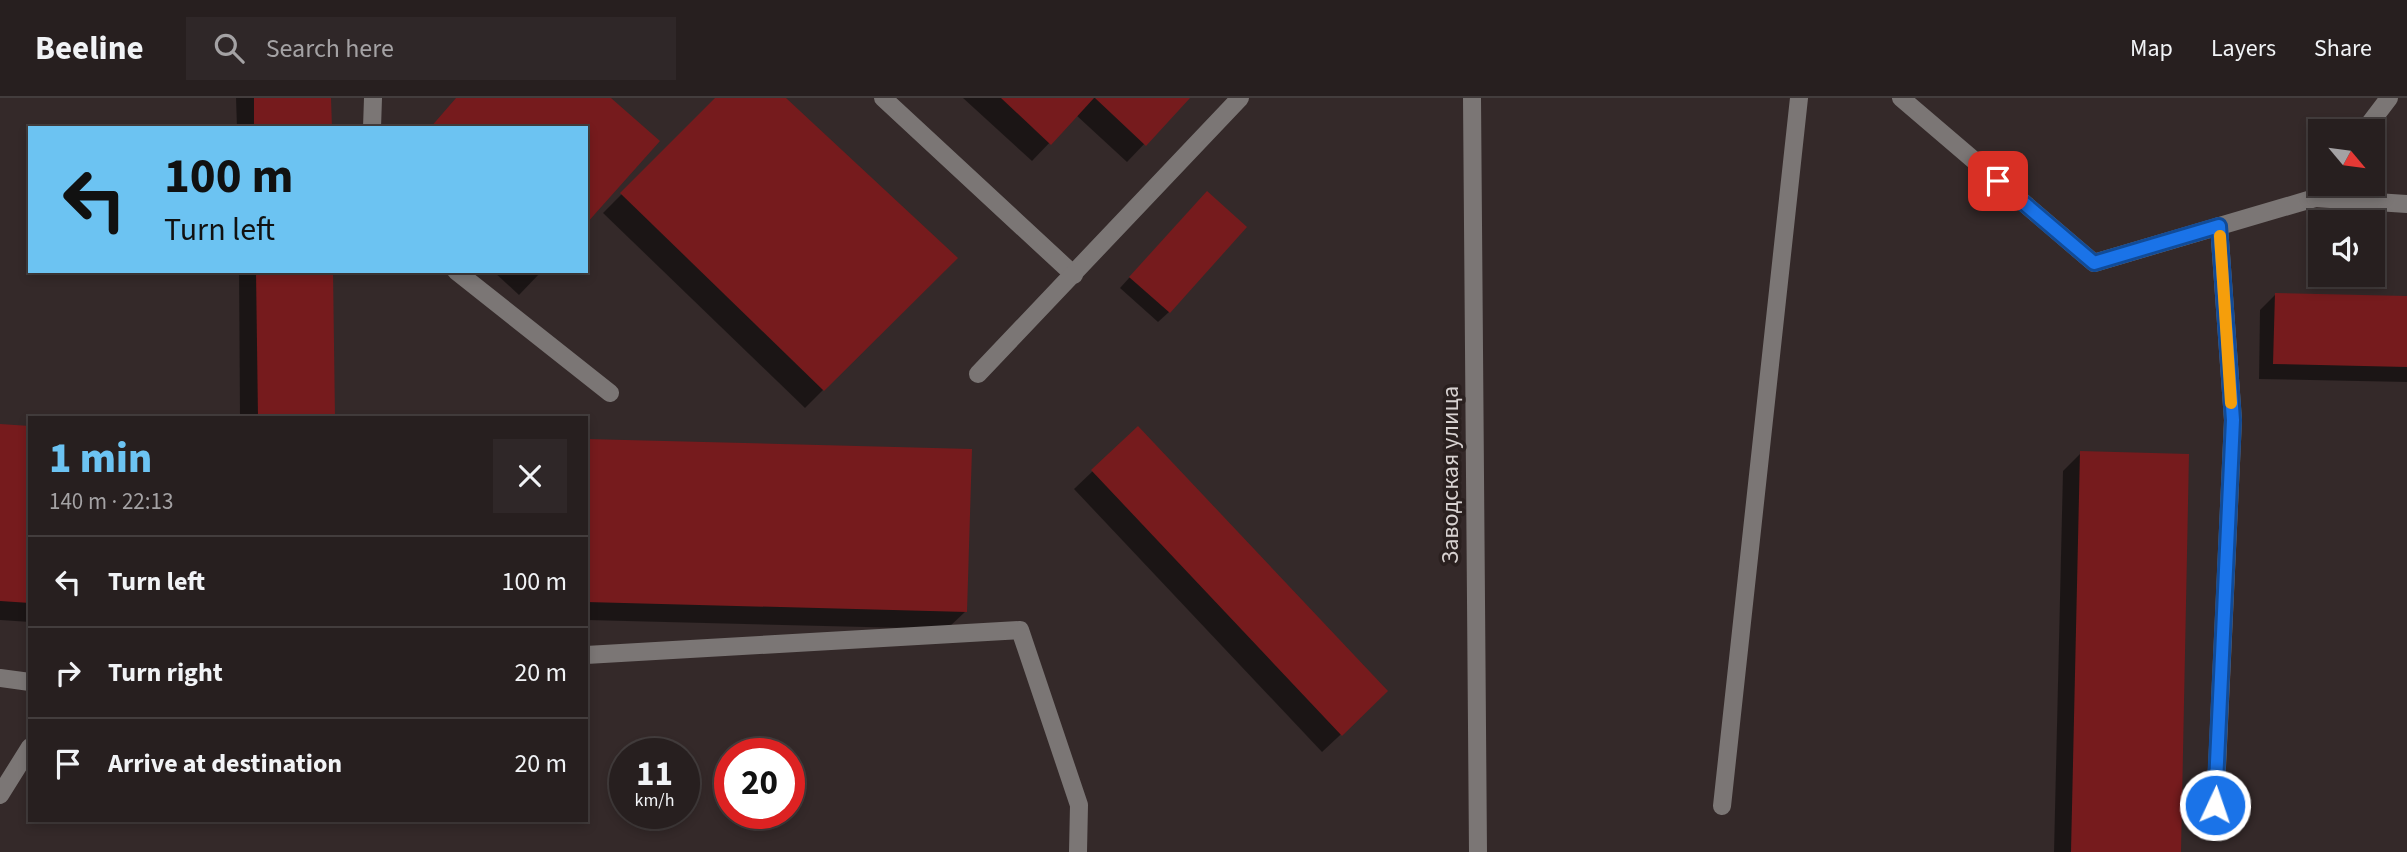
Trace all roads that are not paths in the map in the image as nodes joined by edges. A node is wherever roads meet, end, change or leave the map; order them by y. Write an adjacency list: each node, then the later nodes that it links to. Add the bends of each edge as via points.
1 (373, 98): 9 (street)
2 (883, 98): 15 (street)
3 (1240, 98): 15 (street)
4 (1472, 98): 26 (street, Заводская улица)
5 (1800, 98): 23 (street)
6 (1901, 98): 13 (street, via 2094,263)
7 (2389, 98): 8 (street)
8 (2373, 119)
9 (372, 126)
10 (2308, 195): 13 (street)
11 (2353, 196): 12 (street)
12 (2407, 204)
13 (2219, 226): 24 (street, via 2233,420)
14 (459, 273): 17 (street)
15 (1074, 275): 16 (street)
16 (978, 374)
17 (610, 393)
18 (588, 655): 25 (street, via 1020,630 1079,805)
19 (0, 678): 20 (street)
20 (28, 682)
21 (28, 750): 22 (street)
22 (0, 795)
23 (1722, 806)
24 (2214, 832)
25 (1078, 852)
26 (1478, 852)

